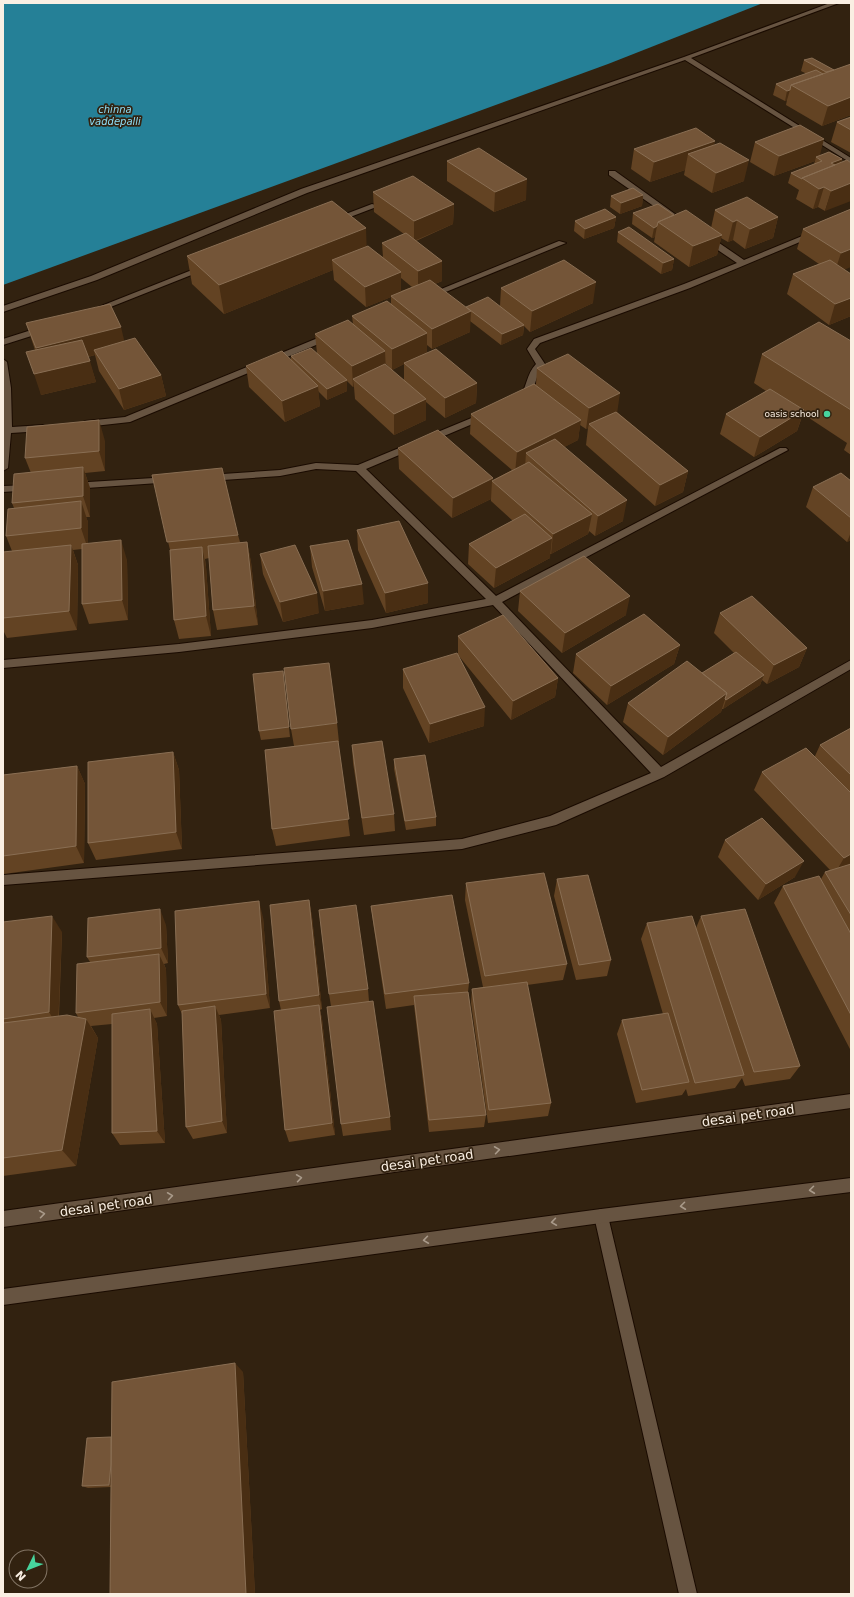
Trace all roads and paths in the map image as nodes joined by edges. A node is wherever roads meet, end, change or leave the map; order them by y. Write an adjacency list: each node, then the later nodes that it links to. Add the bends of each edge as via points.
1 (836, 3): 2 (street)
2 (686, 58): 3 (street); 14 (street, via 304,191 94,278)
3 (851, 161)
4 (612, 173): 6 (street)
5 (375, 206): 7 (street)
6 (677, 218)
7 (328, 222)
8 (822, 230): 11 (street)
9 (697, 232): 11 (street)
10 (562, 243): 13 (street)
11 (743, 263): 20 (street, via 536,341 531,349 541,364 532,377 527,397)
12 (217, 264): 15 (street)
13 (421, 299)
14 (3, 309)
15 (85, 313)
16 (49, 327): 18 (street)
17 (341, 332): 22 (street, via 127,420)
18 (3, 342)
19 (3, 362): 24 (street, via 7,378)
20 (513, 403)
21 (498, 409): 27 (street)
22 (78, 425)
23 (55, 427): 24 (street)
24 (8, 430): 26 (street)
25 (783, 450): 33 (street)
26 (3, 468)
27 (358, 468): 28 (street, via 316,466 280,474); 33 (street)
28 (198, 479)
29 (183, 480): 30 (street)
30 (66, 486)
31 (42, 487): 32 (street)
32 (3, 489)
33 (495, 601): 34 (street, via 372,624 179,648); 36 (street)
34 (3, 664)
35 (851, 664): 36 (street)
36 (660, 774): 37 (street, via 552,821 462,844)
37 (3, 880)
38 (851, 1101): 41 (street, desai pet road, one-way to 38)
39 (851, 1185): 40 (street, one-way to 40)
40 (601, 1216): 42 (street, one-way to 42); 43 (street)
41 (3, 1219)
42 (3, 1297)
43 (688, 1594)

